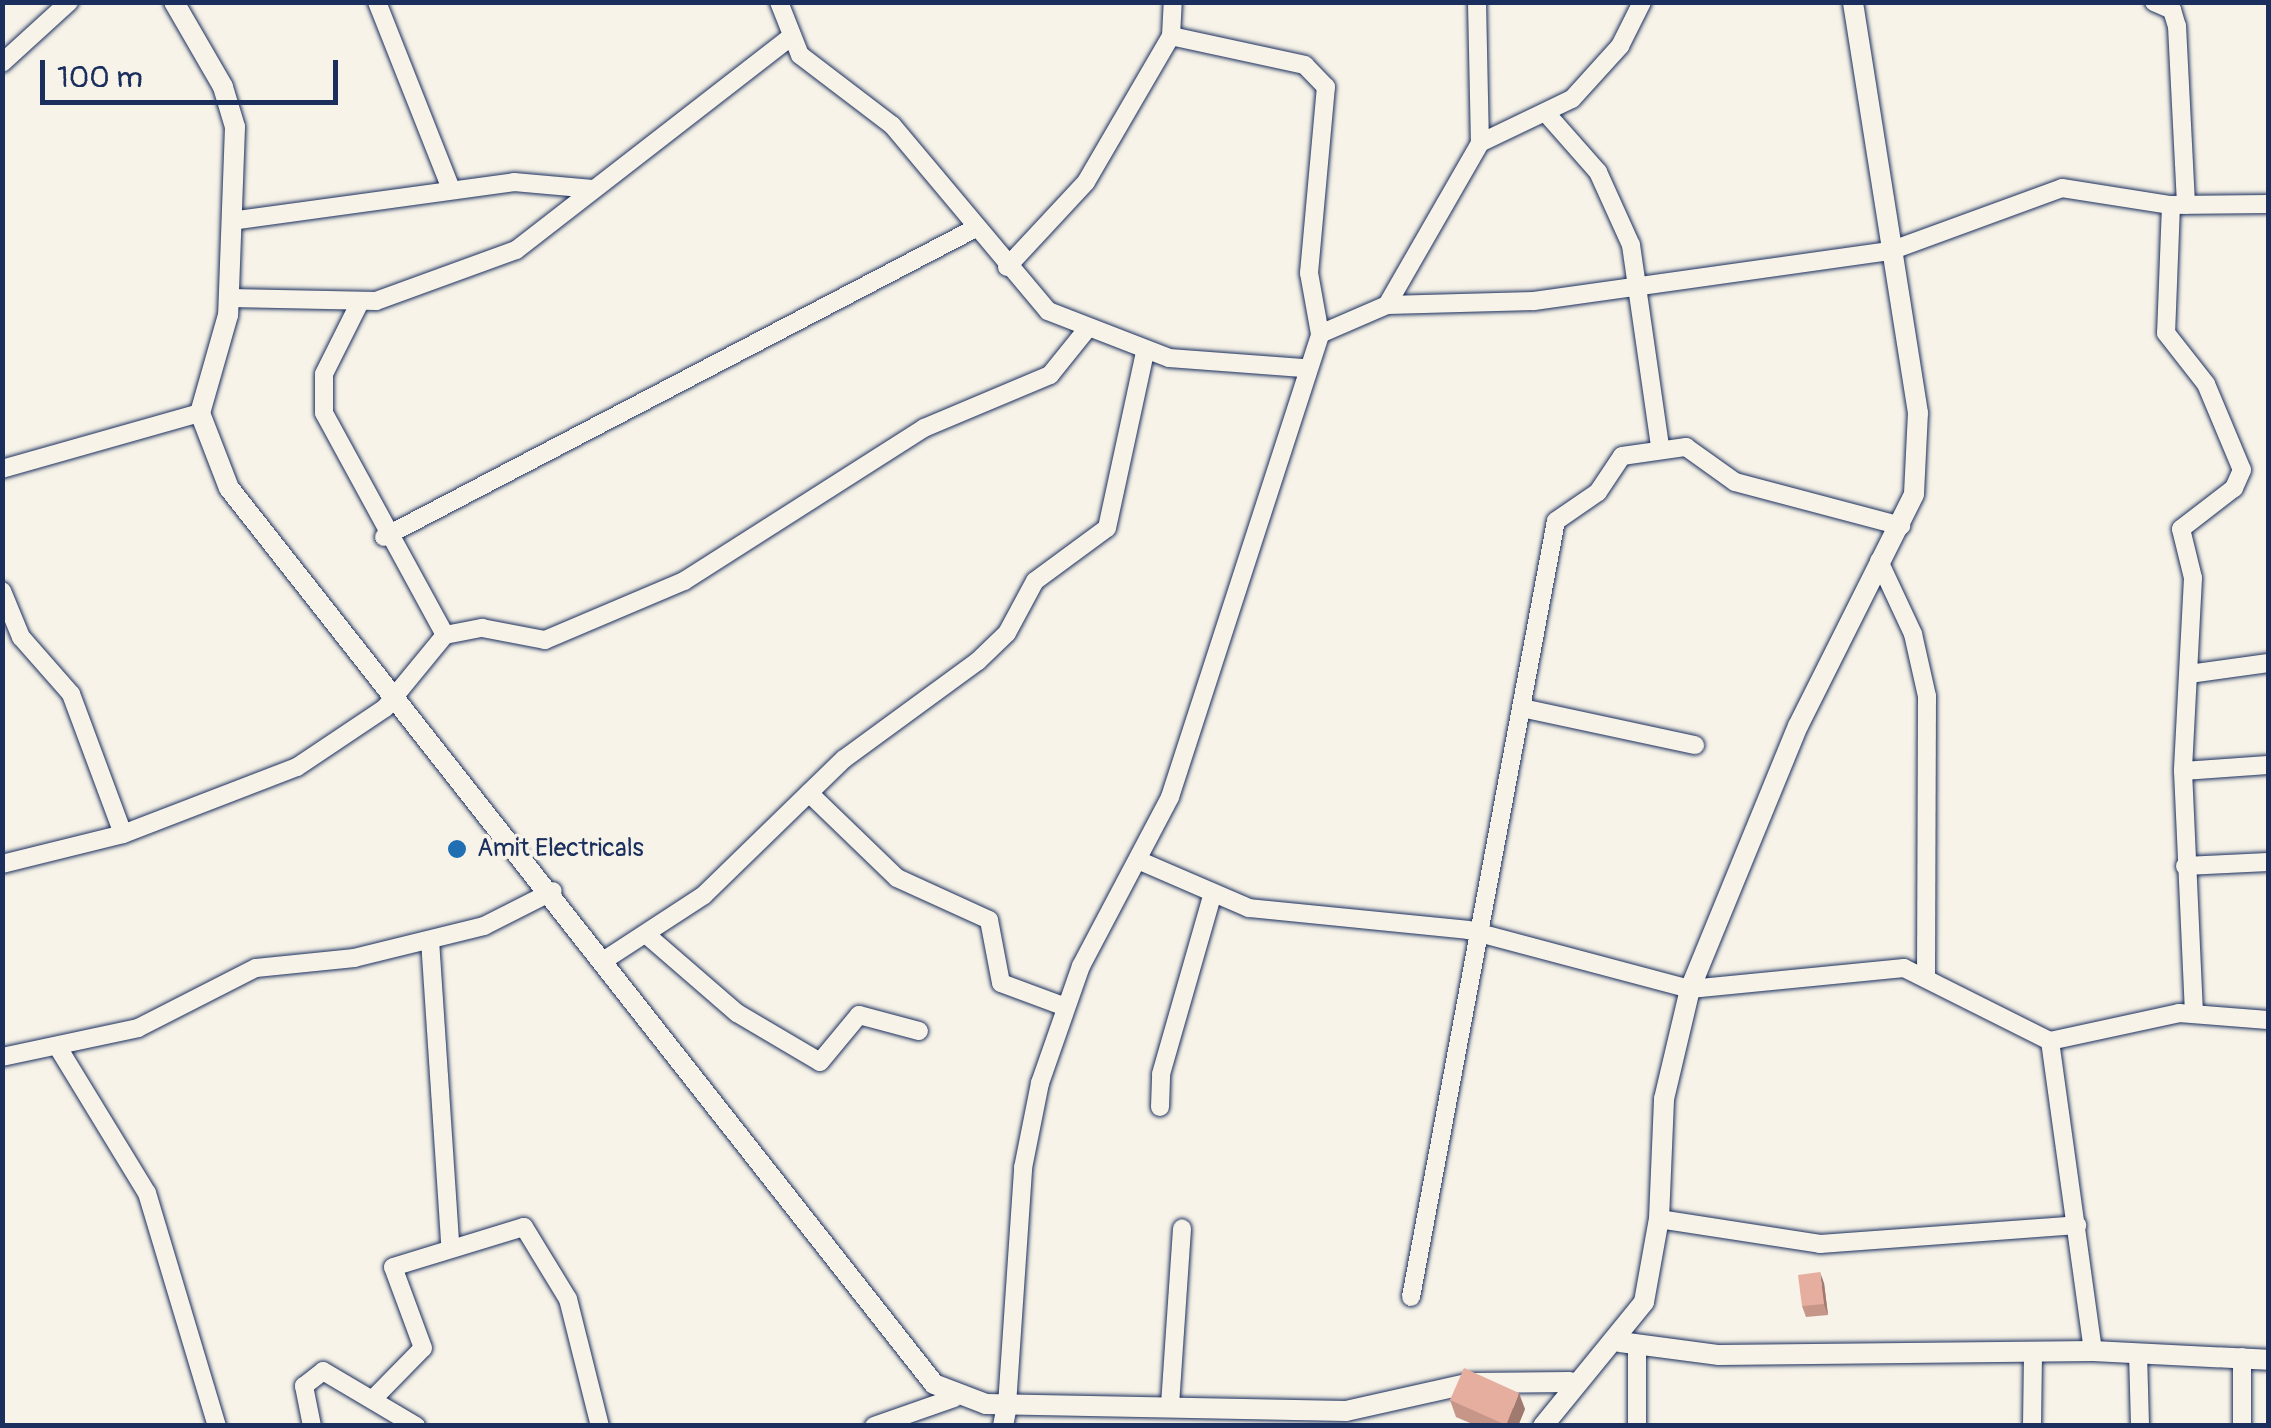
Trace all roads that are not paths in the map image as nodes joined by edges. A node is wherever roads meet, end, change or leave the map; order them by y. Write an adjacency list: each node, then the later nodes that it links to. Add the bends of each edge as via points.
1 (69, 2): 12 (street)
2 (174, 2): 19 (street, via 224,87 235,128)
3 (377, 2): 15 (street)
4 (779, 2): 10 (street)
5 (1173, 2): 11 (street)
6 (1477, 2): 14 (street)
7 (1642, 2): 13 (street, via 1598,74)
8 (1853, 2): 21 (street)
9 (2154, 2): 18 (street, via 2172,10 2176,26)
10 (792, 36): 16 (street); 20 (street, via 811,67 901,134)
11 (1171, 36): 22 (street, via 1086,182); 28 (street, via 1296,62 1326,87 1309,273)
12 (2, 63)
13 (1546, 113): 14 (street); 23 (street, via 1606,185)
14 (1480, 143): 26 (street)
15 (451, 189): 16 (street, via 524,182); 19 (street)
16 (593, 189): 25 (street, via 516,250)
17 (2268, 204): 18 (street)
18 (2179, 205): 21 (street, via 2062,188); 40 (street, via 2166,333 2206,384 2242,470 2234,488 2182,525 2193,578)
19 (238, 220): 24 (street)
20 (972, 230): 22 (street); 35 (street)
21 (1890, 251): 23 (street); 34 (street, via 1918,413 1916,480)
22 (1007, 267): 27 (street, via 1048,311)
23 (1641, 288): 26 (street); 32 (street)
24 (230, 298): 25 (street); 31 (street)
25 (360, 302): 35 (street, via 327,364 322,404)
26 (1387, 304): 28 (street)
27 (1088, 330): 29 (street); 38 (street, via 1050,374 924,428 667,589 545,640 482,628)
28 (1320, 334): 30 (street)
29 (1145, 352): 30 (street); 46 (street, via 1108,528 1035,580 994,647)
30 (1303, 368): 48 (street, via 1247,577 1170,797)
31 (200, 413): 33 (street); 41 (street, via 229,488)
32 (1660, 447): 34 (street, via 1700,451 1735,482); 42 (street, via 1622,456 1598,492 1556,521)
33 (2, 469)
34 (1901, 526): 36 (street)
35 (384, 537): 38 (street)
36 (1879, 560): 58 (street, via 1913,634 1927,696); 59 (street, via 1753,828)
37 (2, 592): 47 (street, via 21,637 78,707)
38 (445, 635): 41 (street)
39 (2268, 663): 40 (street)
40 (2189, 674): 45 (street)
41 (396, 692): 47 (street, via 354,734 297,767); 52 (street)
42 (1522, 708): 43 (street); 55 (street)
43 (1695, 744)
44 (2268, 765): 45 (street)
45 (2183, 771): 51 (street)
46 (809, 793): 54 (street, via 712,888); 60 (street, via 896,878 990,920 1001,983)
47 (123, 834): 50 (street)
48 (1138, 860): 53 (street); 60 (street)
49 (2268, 862): 51 (street)
50 (2, 864)
51 (2185, 866): 61 (street)
52 (553, 891): 56 (street); 57 (street)
53 (1212, 900): 55 (street); 67 (street, via 1161,1074)
54 (648, 936): 57 (street); 63 (street, via 737,1013 820,1062 858,1015)
55 (1484, 936): 59 (street); 72 (street)
56 (430, 940): 65 (street, via 256,968 138,1028); 71 (street)
57 (606, 959): 81 (street, via 912,1361)
58 (1926, 975): 59 (street, via 1874,966); 64 (street)
59 (1690, 988): 68 (street, via 1664,1099)
60 (1066, 1007): 83 (street, via 1027,1136)
61 (2194, 1012): 62 (street); 64 (street)
62 (2268, 1020)
63 (920, 1031)
64 (2050, 1041): 69 (street)
65 (59, 1049): 66 (street); 85 (street, via 147,1193)
66 (3, 1056)
67 (1160, 1106)
68 (1660, 1219): 69 (street, via 1820,1244); 73 (street)
69 (2076, 1224): 74 (street)
70 (1182, 1228): 82 (street)
71 (450, 1245): 80 (street, via 392,1267 423,1348); 88 (street, via 516,1226 535,1237 568,1299)
72 (1411, 1297)
73 (1628, 1345): 75 (street); 79 (street); 91 (street)
74 (2094, 1350): 75 (street); 76 (street)
75 (2033, 1353): 92 (street)
76 (2138, 1353): 77 (street); 93 (street)
77 (2242, 1358): 78 (street); 94 (street)
78 (2268, 1360)
79 (1570, 1382): 82 (street, via 1471,1383 1346,1411); 90 (street)
80 (372, 1398): 86 (street, via 332,1373 312,1374 303,1394); 87 (street)
81 (954, 1398): 83 (street); 89 (street)
82 (1170, 1405): 84 (street)
83 (1005, 1415): 84 (street)
84 (1123, 1417)
85 (218, 1426)
86 (312, 1426)
87 (416, 1426)
88 (600, 1426)
89 (874, 1426)
90 (1543, 1426)
91 (1637, 1426)
92 (2032, 1426)
93 (2140, 1426)
94 (2242, 1426)

